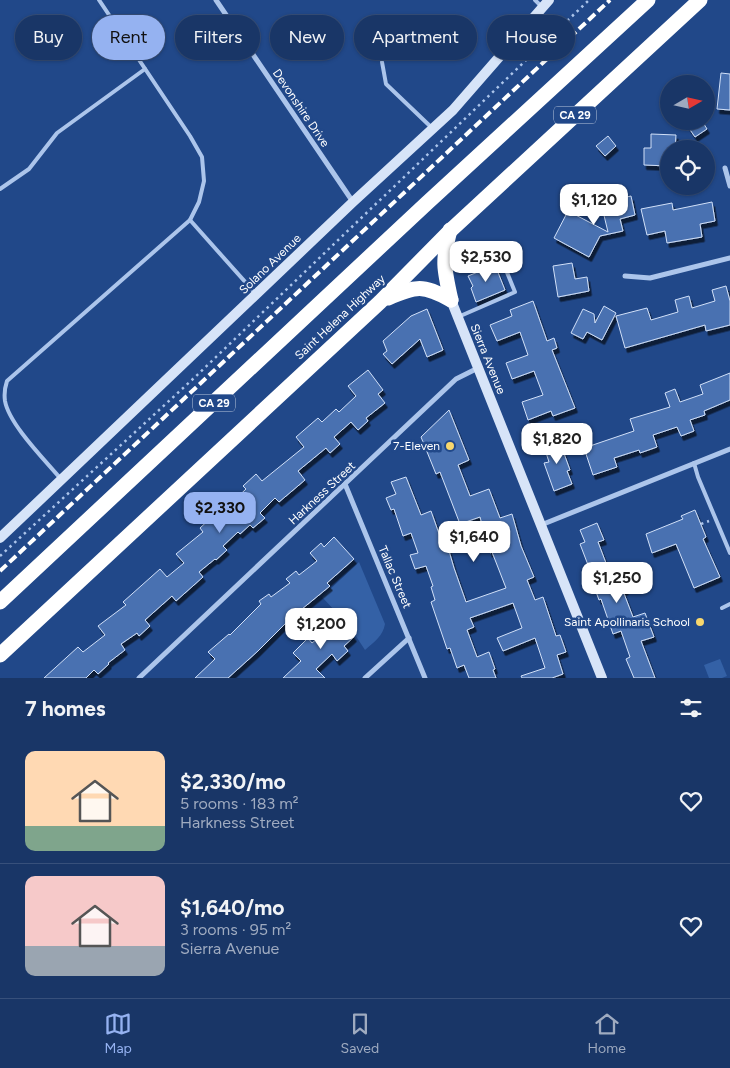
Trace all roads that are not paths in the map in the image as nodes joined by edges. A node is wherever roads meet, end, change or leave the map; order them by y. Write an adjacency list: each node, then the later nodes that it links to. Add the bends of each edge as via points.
1 (99, 0): 7 (lane)
2 (216, 0): 12 (street, Devonshire Drive)
3 (648, 0): 32 (highway, Saint Helena Highway / CA 29)
4 (700, 0): 14 (highway, Saint Helena Highway / CA 29)
5 (542, 3): 8 (street, Solano Avenue, via 453,110)
6 (382, 62): 8 (lane, via 386,84)
7 (145, 69): 11 (lane, via 58,133 29,169); 13 (lane, via 202,157 204,181)
8 (433, 129): 12 (street, Solano Avenue)
9 (725, 168): 10 (street)
10 (730, 186)
11 (0, 189)
12 (353, 202): 18 (street, Solano Avenue)
13 (190, 220): 18 (lane); 24 (lane, via 7,381)
14 (450, 230): 19 (highway, via 444,271); 20 (highway, Saint Helena Highway / CA 29)
15 (497, 248): 21 (lane, via 515,292)
16 (730, 258): 17 (street, via 650,278)
17 (625, 276)
18 (256, 295): 27 (street, Solano Avenue)
19 (451, 300): 20 (highway, via 433,290 414,289); 21 (street, Sierra Avenue)
20 (380, 302): 36 (highway, Saint Helena Highway / CA 29)
21 (458, 317): 22 (street, Sierra Avenue)
22 (478, 368): 28 (street, Harkness Street, via 456,379); 29 (street, Sierra Avenue)
23 (0, 392): 24 (lane)
24 (4, 398): 27 (lane, via 17,426)
25 (730, 449): 26 (street)
26 (694, 463): 29 (street); 31 (lane)
27 (61, 480): 30 (street, Solano Avenue)
28 (345, 484): 35 (street, Tallac Street); 37 (street, Harkness Street)
29 (540, 525): 40 (street, Sierra Avenue)
30 (0, 538)
31 (730, 554)
32 (0, 602)
33 (730, 604): 34 (lane)
34 (722, 608)
35 (409, 638): 38 (street); 39 (street, Tallac Street)
36 (0, 655)
37 (139, 678)
38 (365, 678)
39 (425, 678)
40 (602, 678)

